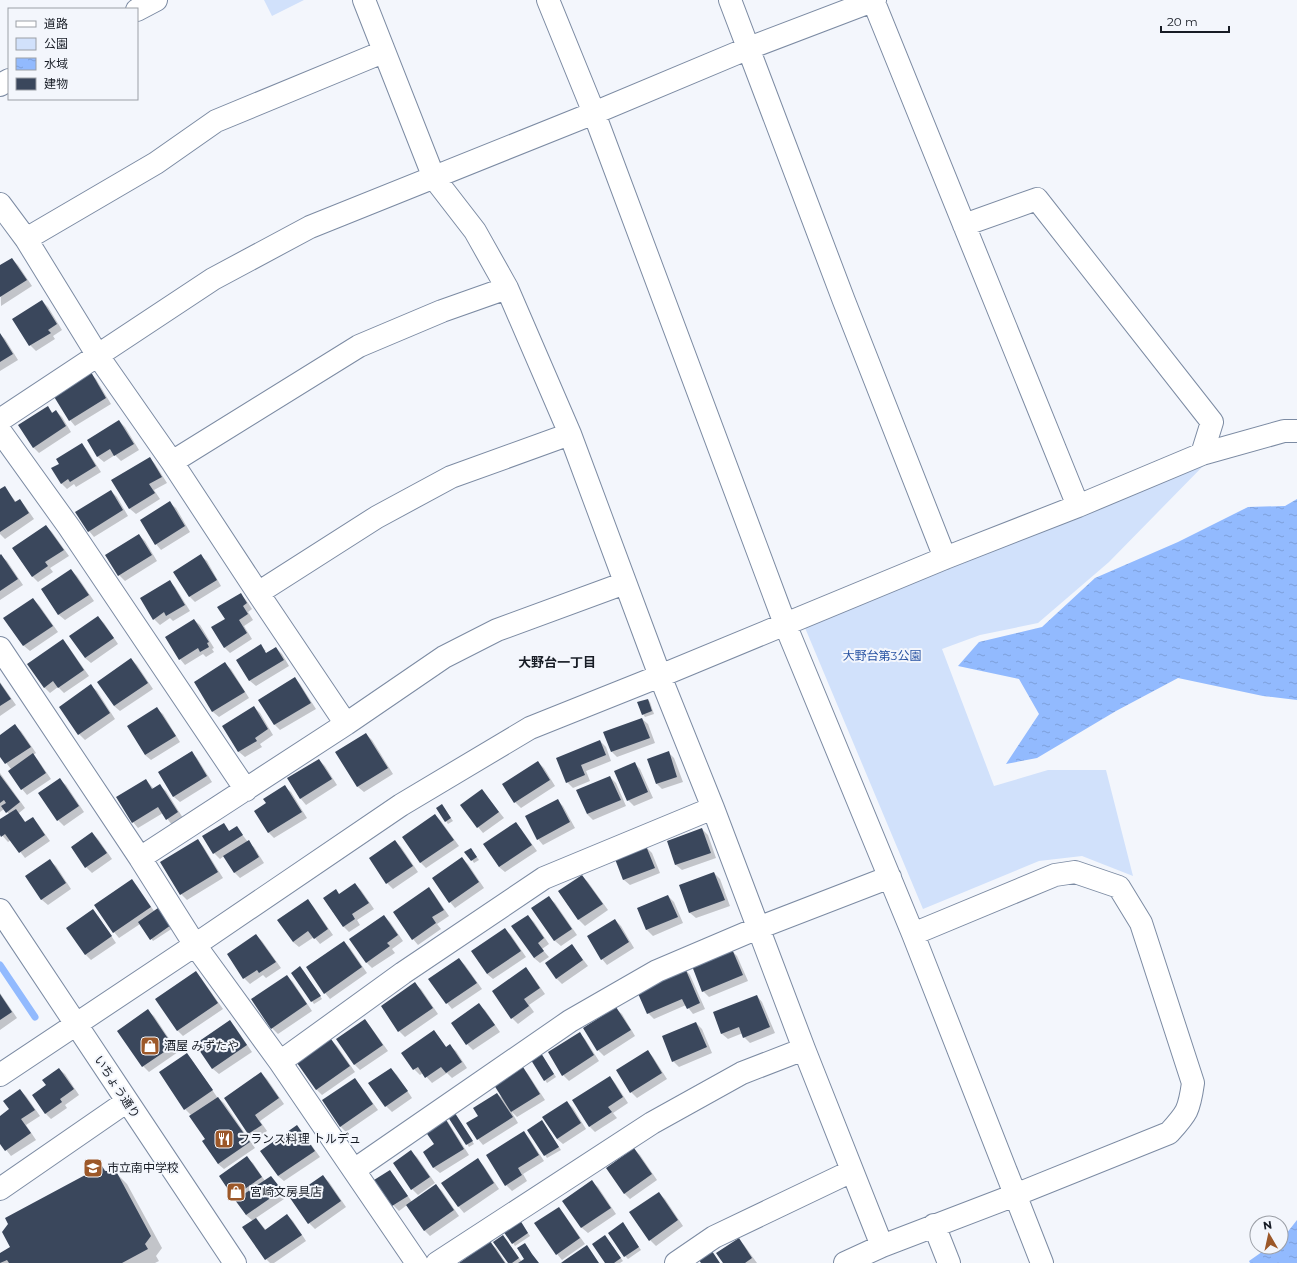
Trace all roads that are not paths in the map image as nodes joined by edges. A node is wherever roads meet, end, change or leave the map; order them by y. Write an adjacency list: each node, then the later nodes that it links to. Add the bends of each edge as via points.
1 (156, 0): 6 (street)
2 (364, 0): 8 (street)
3 (548, 0): 9 (street)
4 (730, 0): 7 (street)
5 (874, 0): 7 (street); 12 (street)
6 (138, 9)
7 (749, 48): 9 (street); 23 (street, via 844,301)
8 (383, 52): 10 (street); 13 (street, via 216,121 156,163)
9 (594, 113): 10 (street); 26 (street)
10 (434, 178): 14 (street, via 475,231); 15 (street, via 310,227 213,279)
11 (0, 204): 13 (street)
12 (964, 225): 20 (street, via 1037,199 1212,422); 22 (street)
13 (26, 239): 15 (street)
14 (507, 288): 19 (street); 21 (street, via 442,311 359,346)
15 (98, 356): 16 (street); 21 (street)
16 (0, 420)
17 (0, 431): 30 (street, via 69,528)
18 (1297, 431): 20 (street, via 1284,431)
19 (570, 434): 24 (street); 25 (street, via 451,477 377,517)
20 (1202, 454): 22 (street)
21 (172, 462): 25 (street)
22 (1078, 506): 23 (street)
23 (945, 558): 26 (street)
24 (625, 583): 28 (street); 29 (street, via 497,630 457,650)
25 (258, 594): 29 (street)
26 (786, 624): 28 (street); 33 (street)
27 (0, 648): 32 (street)
28 (660, 676): 31 (street); 37 (street, via 530,728 401,805)
29 (346, 724): 30 (street)
30 (246, 790): 32 (street)
31 (713, 808): 35 (street); 40 (street, via 544,878 403,973)
32 (140, 858): 37 (street)
33 (890, 877): 35 (street); 36 (street)
34 (0, 910): 38 (street, いちょう通り)
35 (758, 928): 39 (street); 43 (street, via 656,971 570,1021)
36 (913, 934): 46 (street); 46 (street, via 1055,875 1075,872 1119,887 1141,923 1193,1083 1190,1104 1185,1115 1169,1133)
37 (195, 945): 38 (street); 40 (street)
38 (76, 1023): 41 (street); 42 (street, いちょう通り)
39 (804, 1049): 44 (street); 51 (street, via 742,1074 652,1123)
40 (280, 1062): 43 (street)
41 (0, 1075)
42 (126, 1102): 45 (street); 49 (street, いちょう通り)
43 (354, 1170): 50 (street)
44 (852, 1171): 48 (street); 52 (street, via 714,1237)
45 (0, 1189)
46 (1015, 1195): 47 (street); 55 (street)
47 (934, 1225): 48 (street); 54 (street)
48 (882, 1246): 53 (street)
49 (235, 1263)
50 (417, 1263)
51 (437, 1263)
52 (676, 1263)
53 (846, 1263)
54 (950, 1263)
55 (1042, 1263)

